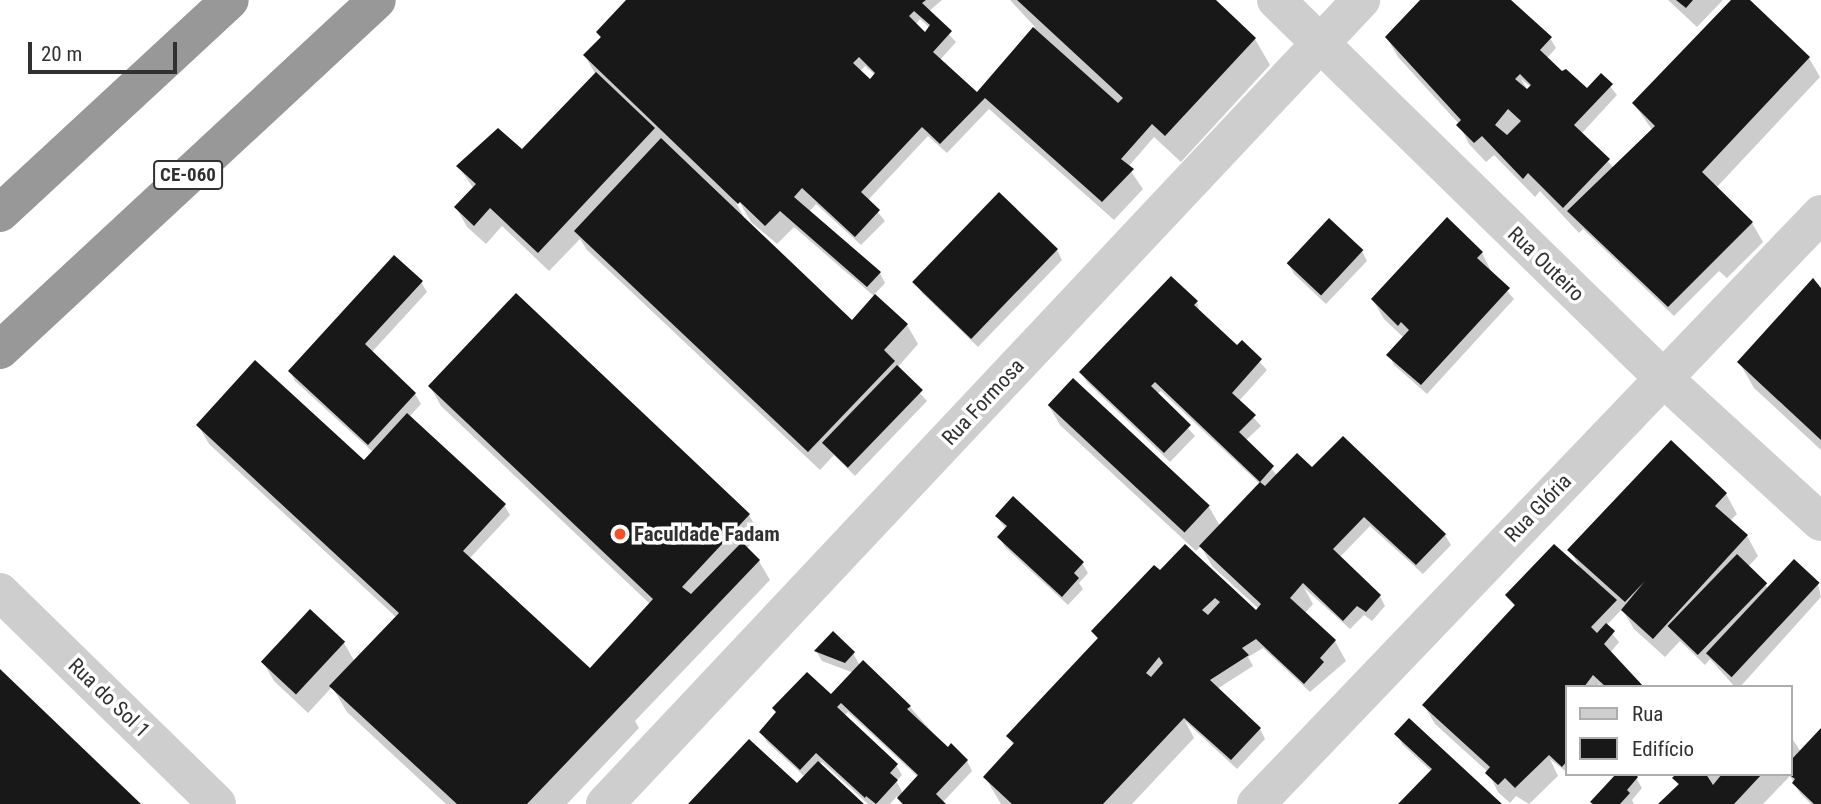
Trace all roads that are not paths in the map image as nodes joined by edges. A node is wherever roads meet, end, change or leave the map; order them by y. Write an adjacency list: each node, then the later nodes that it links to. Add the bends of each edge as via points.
1 (230, 0): 6 (highway)
2 (377, 0): 8 (highway, CE-060)
3 (1276, 0): 5 (street, Rua Outeiro)
4 (1361, 0): 5 (street, Rua Formosa)
5 (1319, 43): 9 (street, Rua Outeiro); 13 (street, Rua Formosa)
6 (0, 213)
7 (1821, 214): 9 (street, Rua Glória)
8 (0, 350)
9 (1662, 377): 10 (street, Rua Outeiro); 14 (street, Rua Glória)
10 (1821, 522)
11 (0, 592): 12 (street, Rua do Sol 1)
12 (217, 804)
13 (605, 804)
14 (1256, 804)

